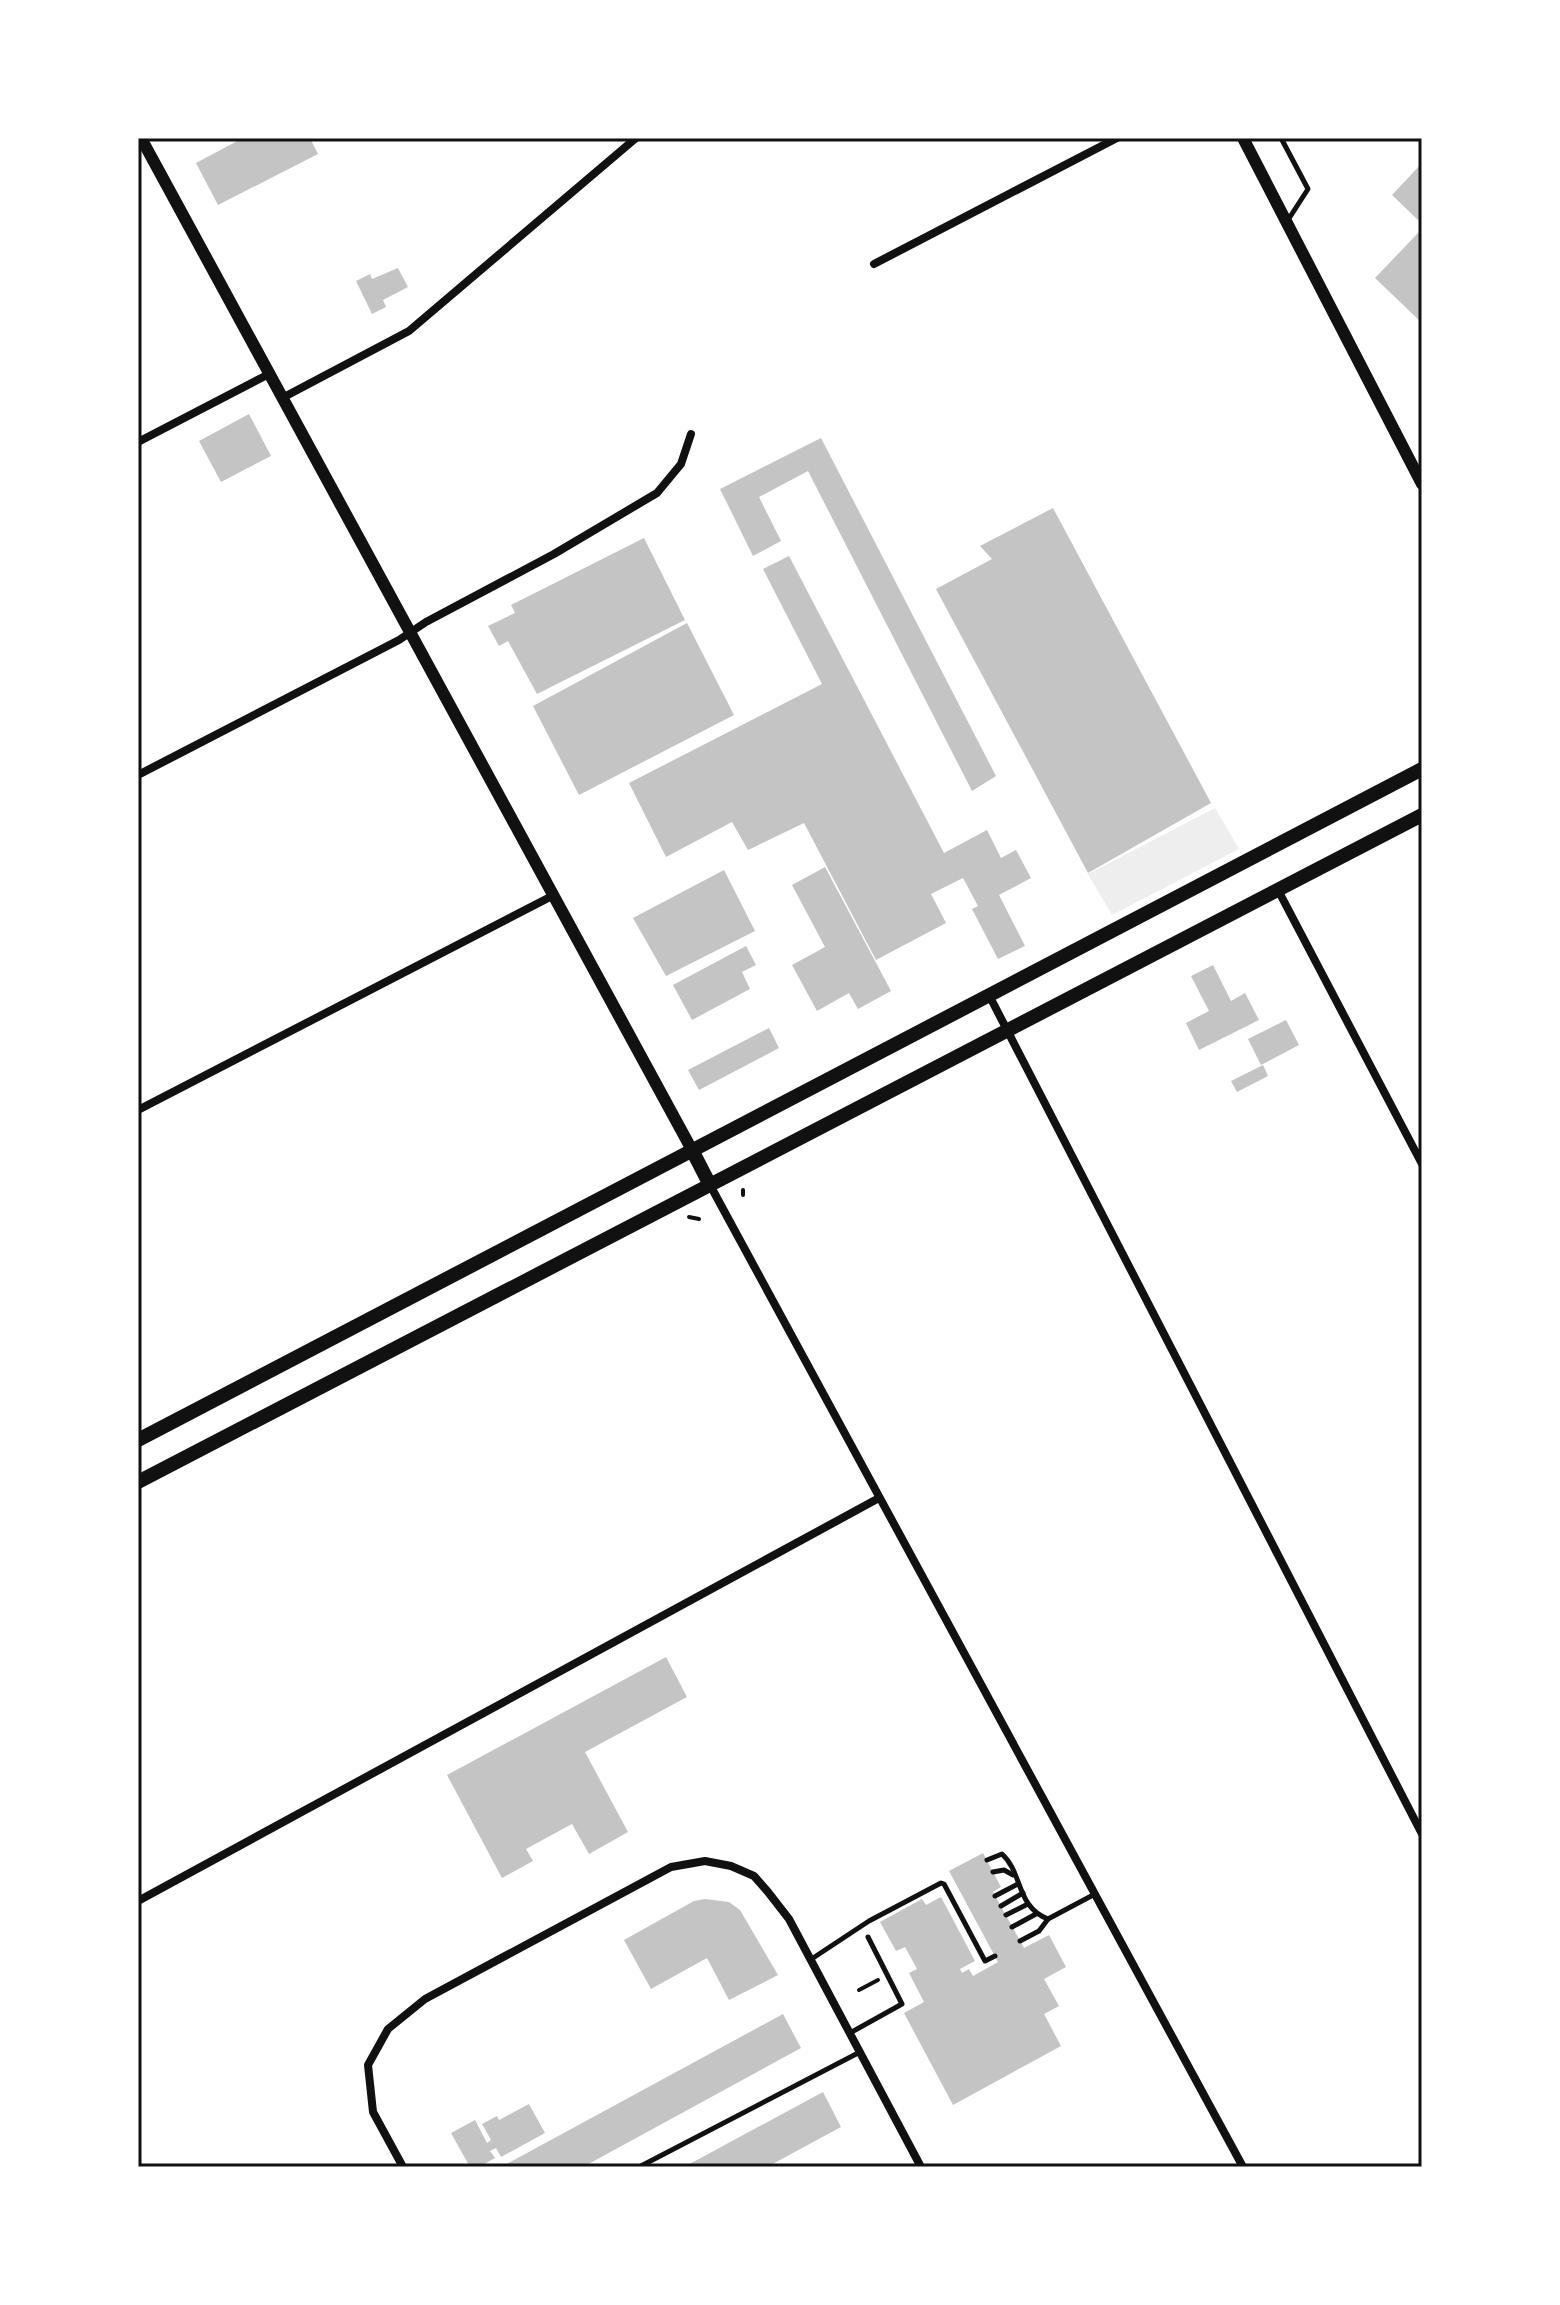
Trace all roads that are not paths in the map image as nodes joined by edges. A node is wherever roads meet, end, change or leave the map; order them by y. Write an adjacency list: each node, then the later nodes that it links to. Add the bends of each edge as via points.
1 (141, 138): 8 (street)
2 (636, 138): 9 (street, via 409,331)
3 (1117, 138): 7 (street)
4 (1243, 138): 6 (street)
5 (1281, 138): 6 (lane, via 1308,189)
6 (1287, 222): 12 (street)
7 (874, 264)
8 (271, 373): 9 (street); 11 (street)
9 (284, 397): 13 (street)
10 (691, 434): 13 (street, via 681,464 657,493)
11 (138, 442)
12 (1422, 484)
13 (412, 632): 15 (street); 18 (street)
14 (1422, 769): 19 (main road)
15 (138, 775)
16 (1422, 815): 17 (main road)
17 (1278, 890): 20 (main road); 23 (street)
18 (554, 895): 21 (street); 22 (street)
19 (990, 997): 20 (street); 22 (main road)
20 (1006, 1030): 24 (main road); 28 (street)
21 (138, 1110)
22 (692, 1150): 24 (main road); 25 (main road)
23 (1422, 1164)
24 (710, 1185): 26 (main road); 27 (street)
25 (138, 1440)
26 (138, 1482)
27 (879, 1498): 37 (street); 40 (street)
28 (1422, 1834)
29 (987, 1860): 31 (lane, via 1002,1854)
30 (993, 1872): 31 (lane, via 1004,1870)
31 (1014, 1876): 34 (lane)
32 (953, 1878): 33 (lane)
33 (944, 1884): 38 (lane); 58 (lane, via 869,1921)
34 (1018, 1884): 36 (lane); 39 (lane)
35 (959, 1890): 38 (lane)
36 (1023, 1893): 41 (lane); 42 (lane)
37 (1095, 1894): 48 (lane); 64 (street)
38 (950, 1895): 45 (lane)
39 (995, 1896)
40 (138, 1901)
41 (1028, 1904): 44 (lane); 46 (lane)
42 (1001, 1906)
43 (970, 1910): 45 (lane)
44 (1036, 1914): 48 (lane); 50 (lane)
45 (961, 1915): 49 (lane)
46 (1006, 1915)
47 (976, 1919): 49 (lane)
48 (1048, 1919): 55 (lane)
49 (966, 1925): 52 (lane)
50 (1012, 1927)
51 (981, 1929): 52 (lane)
52 (971, 1934): 56 (lane)
53 (868, 1937): 59 (lane, via 902,2004)
54 (987, 1941): 56 (lane)
55 (1020, 1941)
56 (978, 1947): 57 (lane, via 985,1961)
57 (995, 1956)
58 (810, 1960): 59 (street); 61 (street, via 789,1919 754,1876 705,1861 671,1867 425,1999 388,2029 368,2065 373,2112)
59 (849, 2033): 60 (street)
60 (860, 2052): 62 (lane); 63 (street)
61 (403, 2167)
62 (639, 2167)
63 (921, 2167)
64 (1243, 2167)

